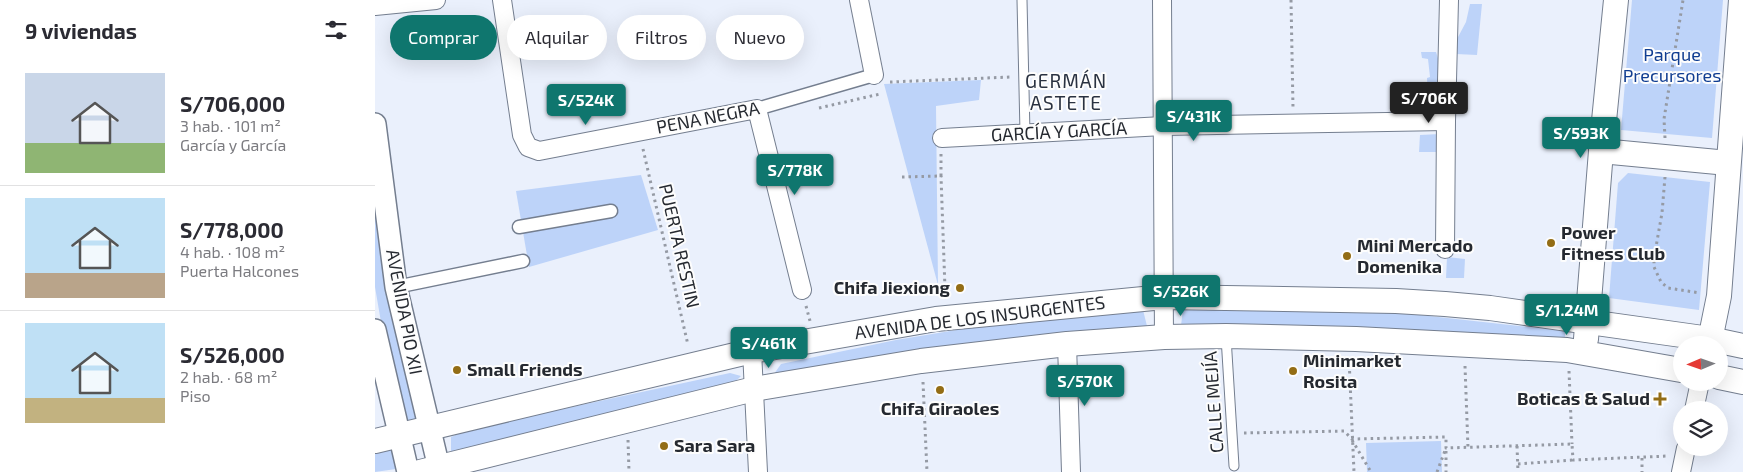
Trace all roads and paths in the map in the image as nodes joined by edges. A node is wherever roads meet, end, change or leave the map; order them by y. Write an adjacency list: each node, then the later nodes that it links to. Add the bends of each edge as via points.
1 (436, 0): 9 (street)
2 (502, 0): 18 (street, PENA NEGRA, via 522,135 528,147 539,151)
3 (859, 0): 12 (street)
4 (1022, 0): 11 (lane)
5 (1162, 0): 17 (street)
6 (1291, 0): 16 (path)
7 (1449, 0): 14 (street)
8 (1616, 0): 21 (main road)
9 (375, 6)
10 (1741, 15): 22 (main road)
11 (1024, 77): 12 (path); 19 (lane)
12 (880, 79): 13 (street, PENA NEGRA)
13 (757, 109): 18 (street, PENA NEGRA); 30 (street)
14 (1446, 121): 16 (street, GARCÍA Y GARCÍA); 27 (street)
15 (375, 124): 29 (street, AVENIDA PIO XII)
16 (1293, 124): 17 (street, GARCÍA Y GARCÍA)
17 (1163, 126): 19 (street, GARCÍA Y GARCÍA); 32 (street)
18 (639, 132): 47 (path, PUERTA RESTIN)
19 (1025, 133): 20 (street, GARCÍA Y GARCÍA)
20 (942, 138): 23 (path)
21 (1601, 150): 22 (main road); 33 (main road)
22 (1728, 163): 37 (main road, via 1719,296)
23 (941, 176): 24 (path); 31 (path, via 945,289)
24 (902, 177)
25 (611, 211): 26 (street)
26 (519, 227)
27 (1445, 249)
28 (523, 261): 29 (street)
29 (397, 287): 48 (street, AVENIDA PIO XII)
30 (802, 290)
31 (934, 293)
32 (1164, 297): 33 (main road, AVENIDA DE LOS INSURGENTES, via 1395,301 1490,308); 38 (street); 43 (main road, AVENIDA DE LOS INSURGENTES, via 936,319)
33 (1588, 323): 36 (main road, AVENIDA DE LOS INSURGENTES); 44 (main road)
34 (375, 330): 51 (street, AVENIDA PIO XII)
35 (1226, 336): 38 (main road, AVENIDA DE LOS INSURGENTES); 40 (main road, AVENIDA DE LOS INSURGENTES); 57 (lane, CALLE MEJÍA)
36 (1673, 336)
37 (1710, 336)
38 (1165, 337): 39 (main road, AVENIDA DE LOS INSURGENTES)
39 (1067, 344): 46 (main road, AVENIDA DE LOS INSURGENTES); 75 (street)
40 (1465, 344): 44 (main road, AVENIDA DE LOS INSURGENTES); 64 (path)
41 (1728, 344): 42 (main road, AVENIDA DE LOS INSURGENTES)
42 (1743, 346)
43 (752, 351): 47 (main road, AVENIDA DE LOS INSURGENTES); 54 (street)
44 (1584, 353): 49 (main road, AVENIDA DE LOS INSURGENTES)
45 (1348, 355): 59 (path)
46 (921, 361): 54 (main road, AVENIDA DE LOS INSURGENTES); 74 (path)
47 (695, 365): 56 (main road, AVENIDA DE LOS INSURGENTES)
48 (414, 366): 51 (street); 56 (street, AVENIDA PIO XII)
49 (1673, 369)
50 (1569, 371): 61 (path)
51 (384, 373): 58 (street, AVENIDA PIO XII)
52 (1728, 379): 53 (main road)
53 (1743, 382)
54 (754, 389): 55 (main road, AVENIDA DE LOS INSURGENTES); 73 (street)
55 (627, 421): 70 (main road, AVENIDA DE LOS INSURGENTES); 72 (path)
56 (430, 429): 58 (main road, AVENIDA DE LOS INSURGENTES); 70 (street, AVENIDA PIO XII)
57 (1231, 434): 59 (path, via 1344,431); 69 (lane, CALLE MEJÍA)
58 (399, 436): 60 (main road, AVENIDA DE LOS INSURGENTES); 71 (street, AVENIDA PIO XII)
59 (1352, 440): 63 (path, via 1446,437); 76 (path); 77 (path)
60 (375, 441)
61 (1572, 444): 62 (path); 67 (path)
62 (1517, 446): 64 (path); 68 (path)
63 (1446, 448): 64 (path); 78 (path); 79 (path)
64 (1468, 448)
65 (1642, 458): 66 (path); 67 (path); 81 (path)
66 (1681, 459)
67 (1573, 460): 68 (path)
68 (1518, 464): 80 (path)
69 (1234, 466)
70 (429, 470)
71 (408, 472)
72 (629, 472)
73 (758, 472)
74 (927, 472)
75 (1071, 472)
76 (1354, 472)
77 (1371, 472)
78 (1437, 472)
79 (1447, 472)
80 (1518, 472)
81 (1642, 472)

